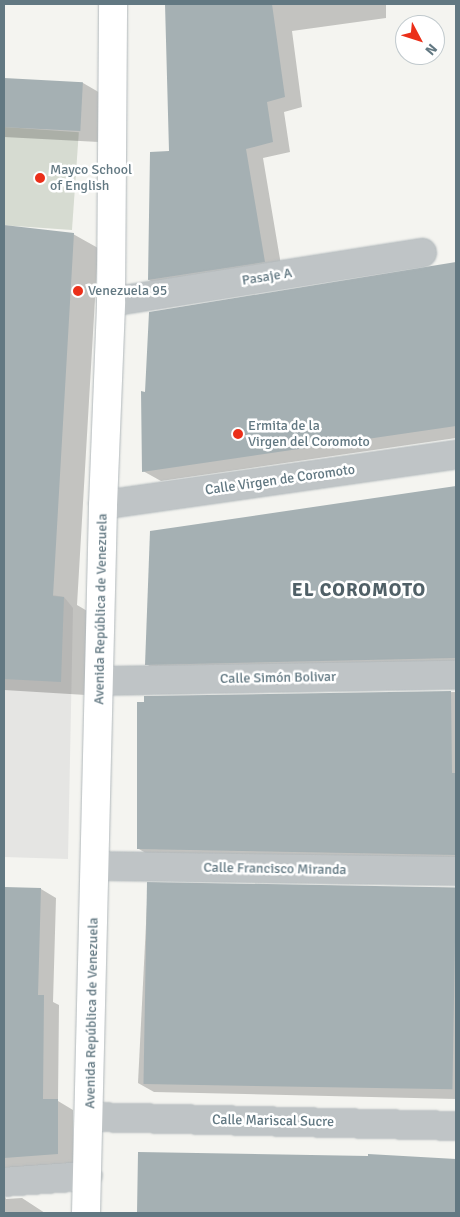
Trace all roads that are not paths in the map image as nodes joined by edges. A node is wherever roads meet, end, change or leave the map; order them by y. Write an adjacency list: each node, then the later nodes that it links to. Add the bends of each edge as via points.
1 (113, 4): 3 (street, Avenida República de Venezuela)
2 (422, 253): 3 (street, Pasaje A)
3 (111, 302): 5 (street, Avenida República de Venezuela)
4 (456, 455): 5 (street, Calle Virgen de Coromoto)
5 (103, 505): 7 (street, Avenida República de Venezuela)
6 (456, 675): 7 (street, Calle Simón Bolivar)
7 (100, 681): 8 (street, Avenida República de Venezuela)
8 (95, 866): 9 (street, Calle Francisco Miranda); 10 (street, Avenida República de Venezuela)
9 (456, 871)
10 (90, 1117): 11 (street, Calle Mariscal Sucre); 12 (street, Avenida República de Venezuela)
11 (456, 1126)
12 (88, 1176): 13 (street); 14 (street, Avenida República de Venezuela)
13 (4, 1182)
14 (86, 1213)

